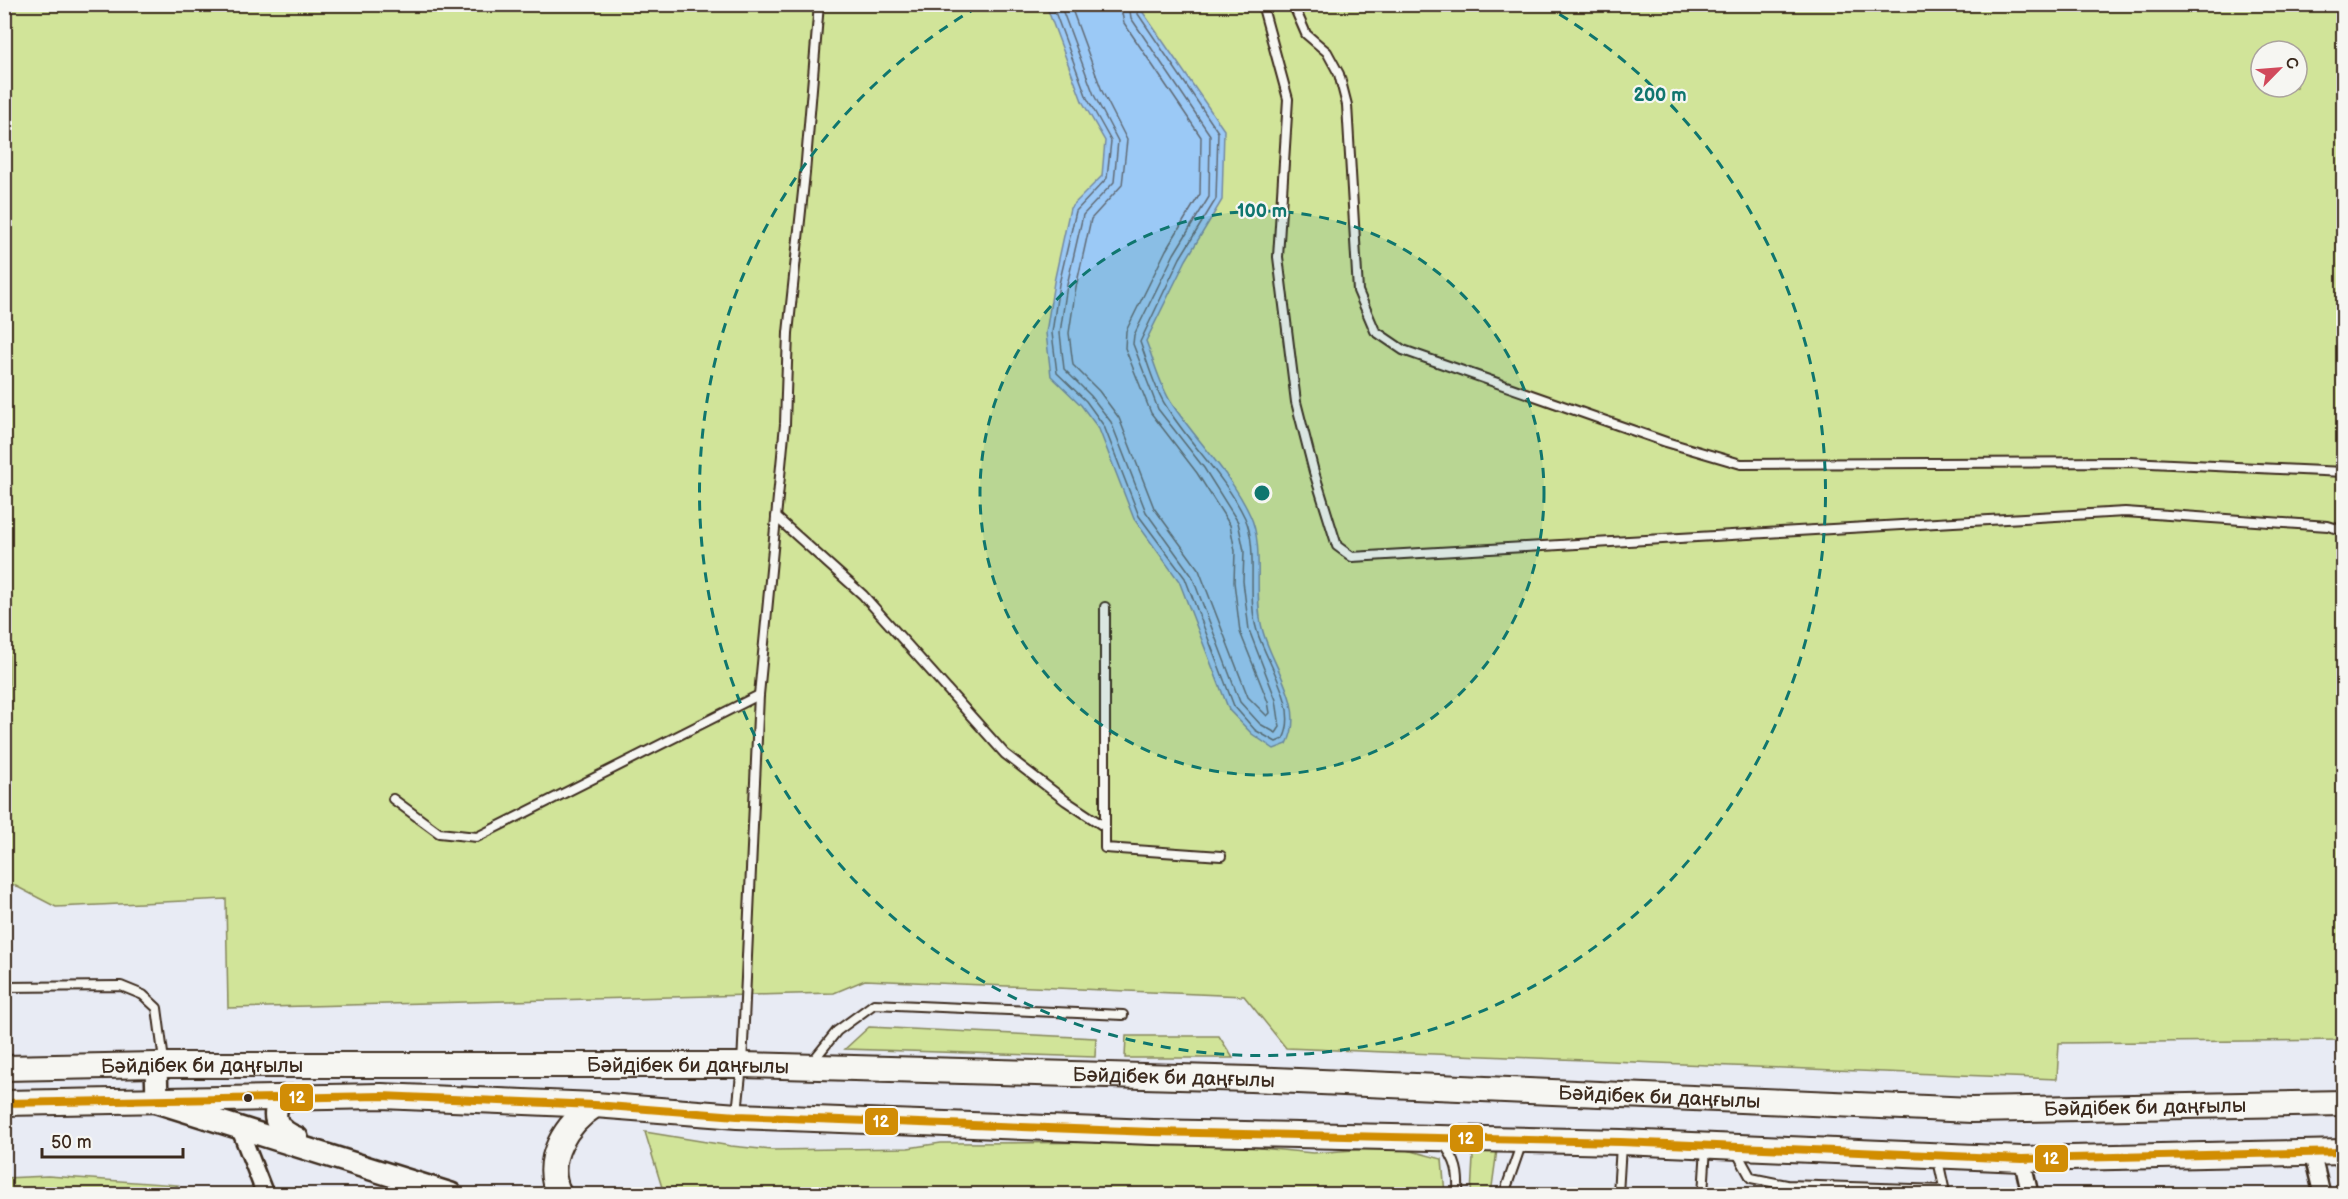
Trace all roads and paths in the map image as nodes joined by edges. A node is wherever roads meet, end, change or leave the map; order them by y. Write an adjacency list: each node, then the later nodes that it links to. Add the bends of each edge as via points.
1 (819, 4): 5 (lane, via 788,333)
2 (1262, 4): 6 (lane, via 1288,99 1278,257 1296,402 1337,546 1352,557 2125,512 2328,526)
3 (1293, 4): 4 (lane, via 1306,34 1327,52 1335,66 1344,95 1358,291 1375,331 1403,350 1741,464 2130,462)
4 (2343, 472)
5 (776, 517): 8 (lane); 10 (lane, via 864,595 1005,754)
6 (2343, 531)
7 (1105, 606): 10 (lane)
8 (759, 695): 9 (lane, via 477,837 439,834); 15 (lane)
9 (393, 799)
10 (1105, 827): 11 (lane, via 1105,848)
11 (1221, 856)
12 (4, 987): 14 (lane, via 121,986 143,995 157,1008)
13 (1123, 1015): 16 (lane, via 874,1004 837,1031)
14 (160, 1065): 15 (main road, Бәйдібек би даңғылы); 17 (main road, Бәйдібек би даңғылы); 19 (main road)
15 (742, 1065): 16 (main road, Бәйдібек би даңғылы); 23 (lane)
16 (809, 1067): 21 (main road, Бәйдібек би даңғылы, via 1251,1079 1972,1110)
17 (4, 1068)
18 (281, 1099): 19 (main road, Бәйдібек би даңғылы); 22 (main road, Бәйдібек би даңғылы, via 381,1096); 34 (main road, via 274,1116 285,1132)
19 (158, 1102): 20 (main road, Бәйдібек би даңғылы); 24 (main road)
20 (4, 1103)
21 (2343, 1103)
22 (595, 1105): 23 (main road, Бәйдібек би даңғылы); 39 (main road, via 578,1116 564,1133 555,1161)
23 (737, 1116): 25 (main road, Бәйдібек би даңғылы, via 1152,1132)
24 (238, 1125): 34 (main road); 37 (street)
25 (1439, 1137): 26 (main road, Бәйдібек би даңғылы); 40 (lane, via 1459,1170)
26 (1523, 1140): 27 (main road, Бәйдібек би даңғылы); 41 (lane)
27 (1621, 1142): 28 (main road, Бәйдібек би даңғылы); 42 (lane)
28 (1706, 1146): 29 (main road, Бәйдібек би даңғылы); 43 (lane)
29 (1734, 1147): 32 (main road, Бәйдібек би даңғылы); 35 (lane, via 1751,1178)
30 (2343, 1152): 31 (main road, Бәйдібек би даңғылы)
31 (2312, 1153): 33 (main road, Бәйдібек би даңғылы); 46 (street)
32 (1937, 1155): 33 (main road, Бәйдібек би даңғылы); 36 (lane)
33 (2022, 1159): 45 (street)
34 (376, 1170): 38 (main road)
35 (1787, 1185): 36 (lane); 44 (lane)
36 (1944, 1193)
37 (262, 1194)
38 (451, 1194)
39 (559, 1194)
40 (1458, 1194)
41 (1504, 1194)
42 (1618, 1194)
43 (1703, 1194)
44 (1792, 1194)
45 (2030, 1194)
46 (2322, 1194)

